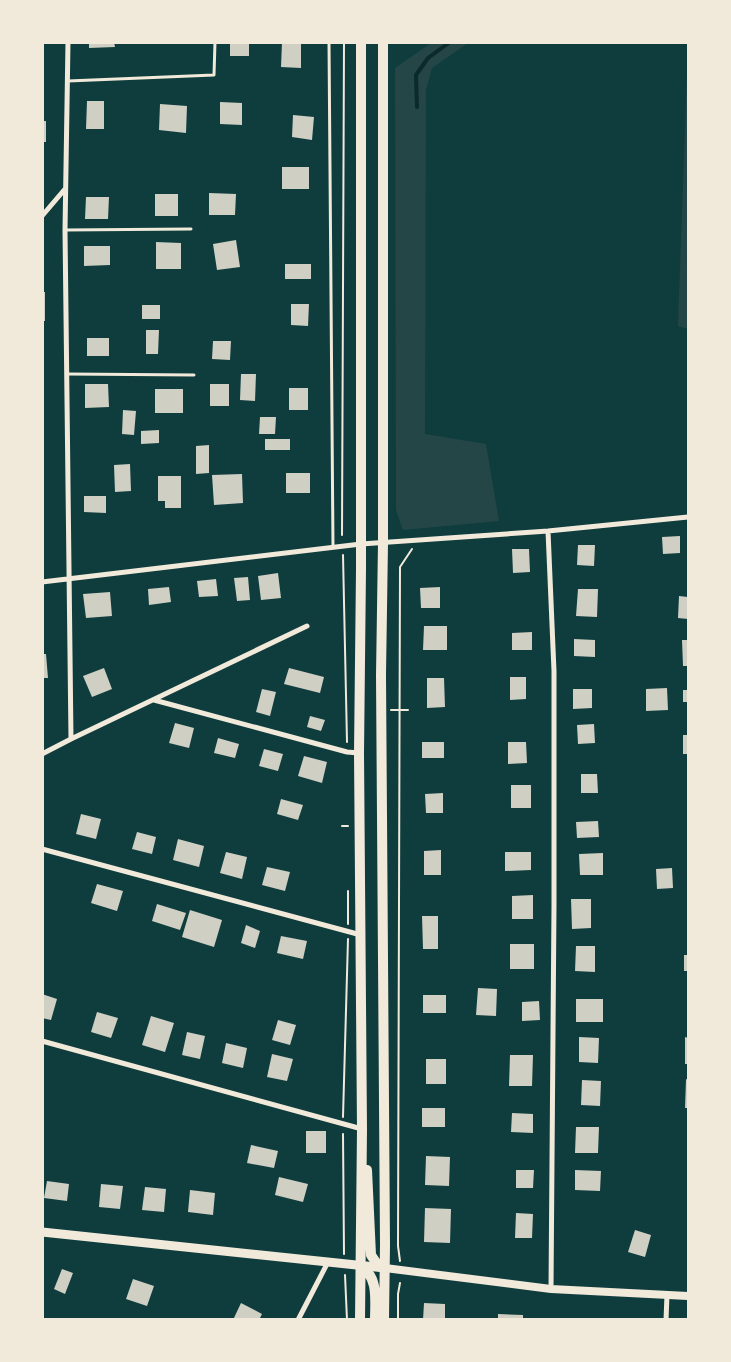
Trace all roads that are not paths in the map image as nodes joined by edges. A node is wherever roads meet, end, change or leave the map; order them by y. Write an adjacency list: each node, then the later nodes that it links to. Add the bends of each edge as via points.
1 (68, 42): 6 (street)
2 (215, 42): 6 (lane, via 214,75)
3 (329, 42): 17 (lane)
4 (361, 42): 16 (main road)
5 (382, 42): 15 (main road)
6 (67, 81): 7 (street)
7 (65, 188): 8 (street); 10 (street)
8 (42, 216)
9 (191, 229): 10 (lane)
10 (65, 230): 11 (street)
11 (66, 374): 12 (lane); 18 (street)
12 (194, 375)
13 (688, 517): 14 (street)
14 (548, 531): 15 (street); 33 (street, via 554,671)
15 (383, 543): 16 (street); 32 (main road)
16 (361, 544): 17 (street); 23 (main road)
17 (333, 548): 18 (street)
18 (69, 580): 19 (street); 22 (street)
19 (42, 582)
20 (307, 626): 21 (street)
21 (154, 700): 22 (street); 23 (street)
22 (71, 738): 24 (street)
23 (359, 753): 26 (main road)
24 (42, 754)
25 (42, 850): 26 (street)
26 (362, 935): 28 (main road)
27 (42, 1041): 28 (street)
28 (362, 1129): 31 (main road); 32 (main road, via 371,1255 377,1264)
29 (42, 1232): 30 (main road)
30 (328, 1262): 31 (main road); 36 (street)
31 (360, 1266): 32 (main road); 37 (main road); 38 (main road, via 367,1269 373,1280)
32 (385, 1268): 33 (street); 39 (main road)
33 (551, 1288): 34 (street)
34 (668, 1295): 35 (street); 40 (street)
35 (688, 1296)
36 (298, 1320)
37 (360, 1320)
38 (375, 1320)
39 (384, 1320)
40 (666, 1320)

